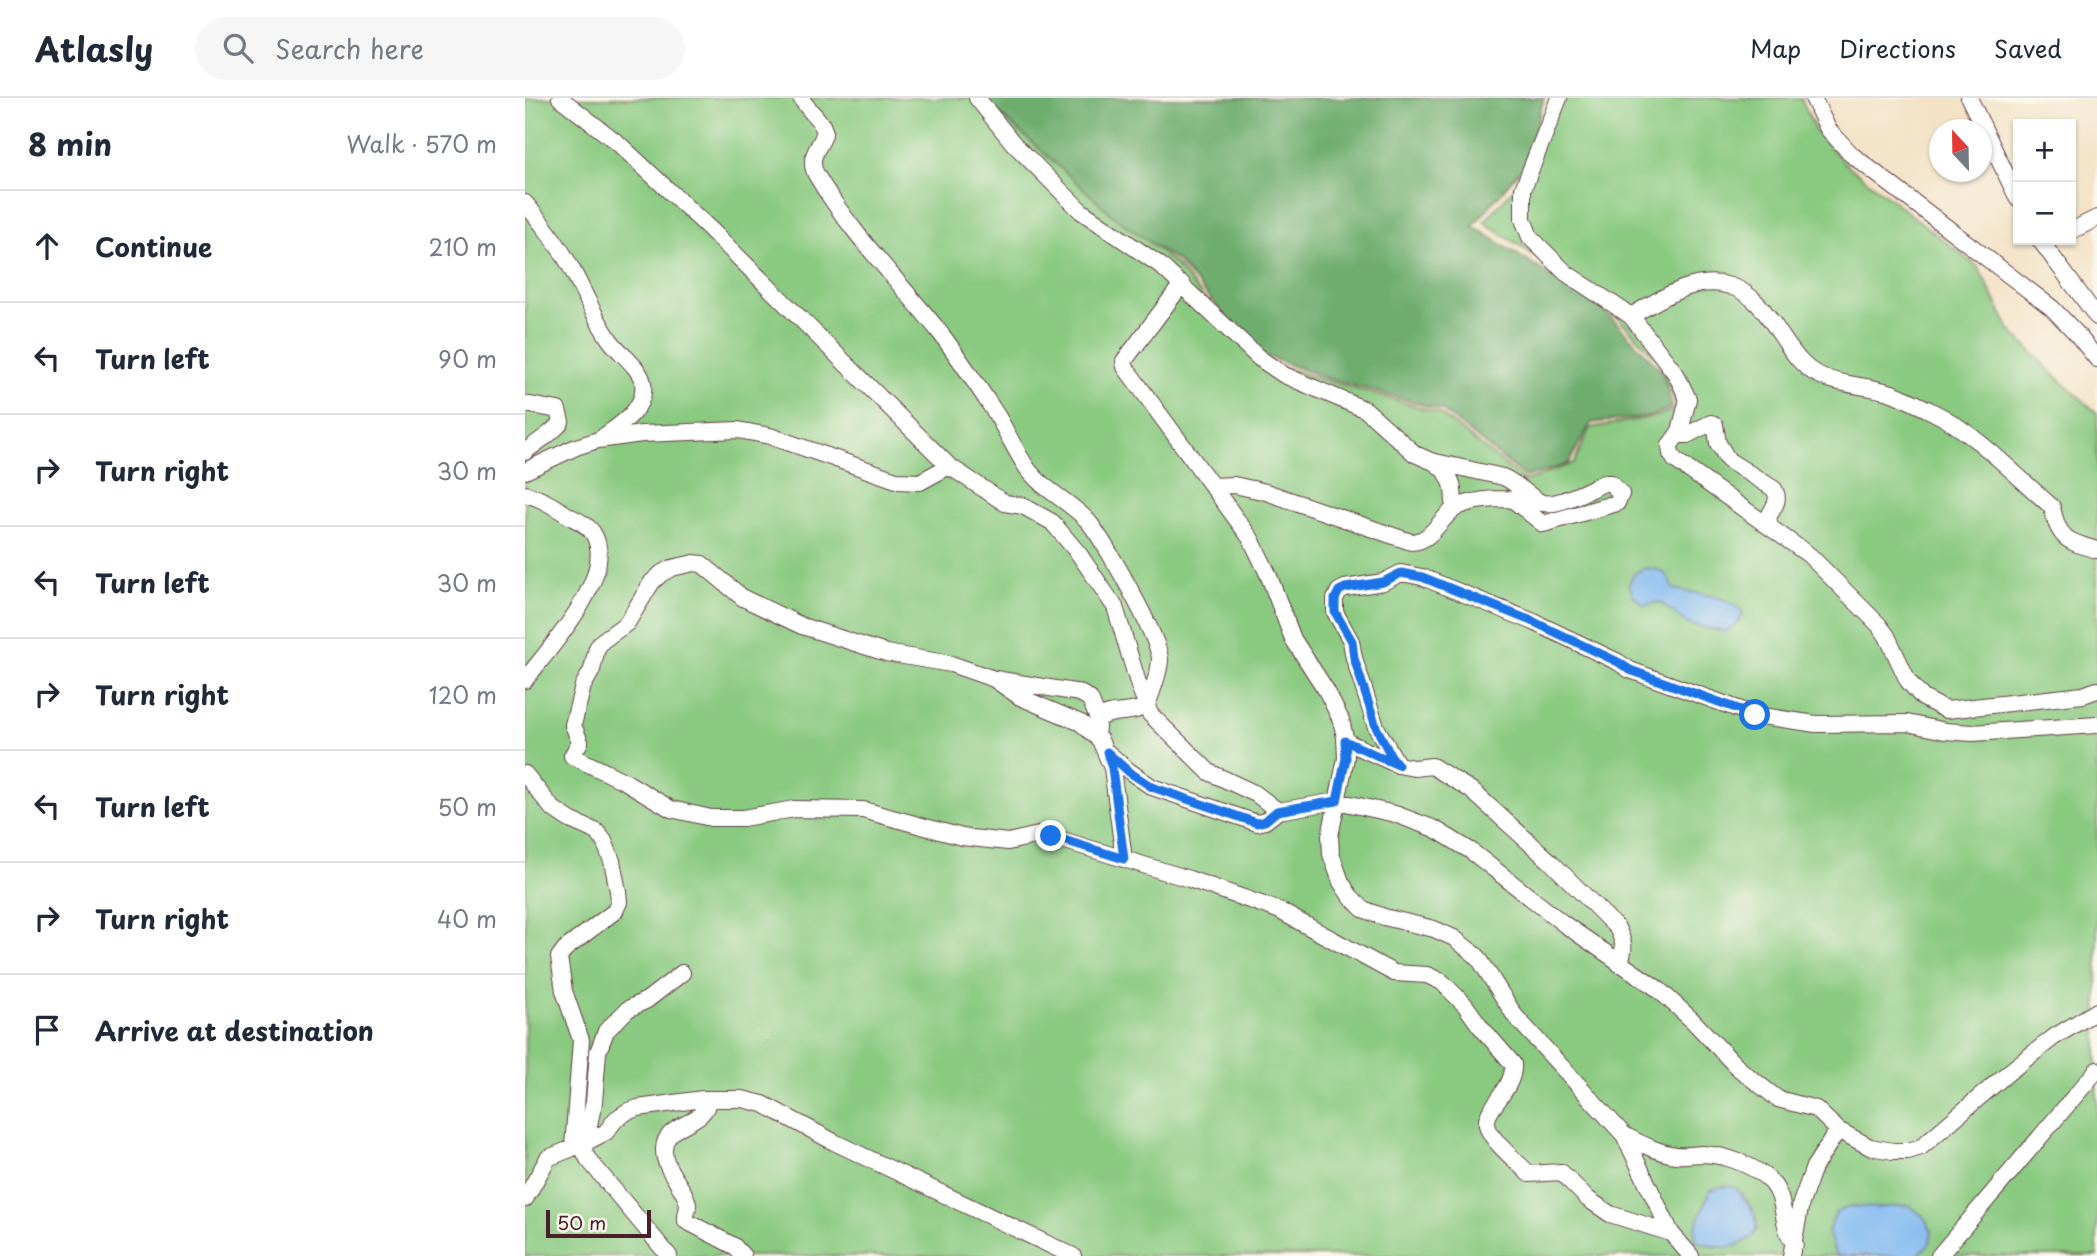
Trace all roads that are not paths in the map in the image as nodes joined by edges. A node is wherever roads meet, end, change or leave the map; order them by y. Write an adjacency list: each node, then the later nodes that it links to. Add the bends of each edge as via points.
1 (560, 98): 21 (lane, via 619,144 681,202)
2 (801, 98): 33 (lane, via 823,127 811,166 830,197 939,331 1029,470 1103,538 1159,653)
3 (977, 98): 12 (lane, via 1013,143 1081,211)
4 (1559, 98): 13 (lane, via 1524,189 1523,219 1530,237 1566,273)
5 (1813, 98): 15 (lane, via 1828,129 1852,155 2052,308)
6 (1969, 98): 7 (lane)
7 (2013, 189)
8 (525, 202): 18 (lane, via 567,261 610,340 643,382 636,408)
9 (2097, 218): 10 (lane)
10 (2076, 228)
11 (2048, 245): 14 (lane)
12 (1182, 284): 20 (lane, via 1259,358 1366,410 1415,454); 24 (lane, via 1124,361 1151,405)
13 (1631, 316): 17 (lane, via 1676,374 1688,399); 29 (lane, via 1690,286 1732,286 1773,322 1802,364 1819,375 1891,393 1934,412 1969,435 2052,507 2061,535)
14 (2097, 317)
15 (2097, 359)
16 (525, 404): 19 (lane, via 558,410 561,422)
17 (1678, 435): 28 (lane, via 1670,445 1675,460); 28 (lane, via 1715,425 1728,460 1777,494 1776,506 1767,518)
18 (599, 440): 21 (lane, via 738,430 779,439 899,481 920,482); 22 (lane)
19 (525, 452)
20 (1433, 461): 23 (lane); 25 (lane, via 1450,477)
21 (949, 466): 33 (lane, via 1005,503 1023,506 1052,522 1079,554 1115,607)
22 (525, 471)
23 (1485, 472): 25 (lane); 27 (lane, via 1514,482 1542,503 1552,504 1604,483 1618,488 1621,499 1549,524 1537,521 1512,499)
24 (1214, 486): 27 (lane, via 1266,492 1411,542 1428,537); 36 (lane, via 1251,539 1293,639 1341,720)
25 (1455, 491): 27 (lane)
26 (525, 494): 31 (lane, via 589,528 598,553 588,594 578,612)
27 (1454, 509)
28 (1770, 526): 32 (lane, via 1809,555 1879,625 1908,681 1923,698 1946,710)
29 (2097, 550)
30 (994, 679): 35 (lane, via 1020,697); 35 (lane, via 1080,693 1090,699); 42 (lane, via 951,664 886,653 802,626 743,598 714,572 694,563 662,573 627,623 602,640 575,717 573,725 580,742 572,756 671,809 711,818 794,809 863,810 962,837 1008,842 1043,834)
31 (525, 680)
32 (2097, 690)
33 (1147, 705): 35 (lane, via 1104,715); 41 (lane, via 1150,714 1209,772 1256,794)
34 (2097, 725): 38 (lane, via 1972,733 1907,723 1816,724 1755,715 1630,670 1534,622 1422,577 1401,573 1383,582 1345,588 1335,599 1335,612 1352,641 1376,727)
35 (1097, 728): 37 (lane)
36 (1345, 741): 38 (lane); 40 (lane)
37 (1107, 752): 41 (lane, via 1140,779 1171,794 1257,823); 42 (lane)
38 (1398, 765): 43 (lane, via 1432,766 1471,790 1551,862 1617,928 1625,952)
39 (525, 774): 50 (lane, via 552,808 597,831 609,851 618,891 615,911 559,957 564,991 581,1040)
40 (1337, 801): 41 (lane); 43 (lane, via 1435,829 1471,851); 49 (lane, via 1331,854 1350,896 1363,909 1384,918 1454,938 1478,957 1515,1016)
41 (1277, 811)
42 (1124, 859): 52 (lane, via 1278,910 1394,973 1427,975 1442,982 1513,1063 1511,1083 1487,1115 1491,1134 1529,1174 1561,1172 1610,1214)
43 (1619, 964): 48 (lane, via 1658,989 1738,1068 1778,1099 1816,1109)
44 (683, 974): 50 (lane, via 628,1009 606,1031 598,1052 594,1102)
45 (2097, 1010): 48 (lane, via 2009,1072 1921,1147 1893,1151 1870,1147)
46 (2097, 1070): 58 (lane)
47 (708, 1100): 50 (lane, via 628,1111 606,1132); 55 (lane, via 700,1117 677,1128 667,1139 665,1158 688,1206 686,1221 734,1246); 56 (lane, via 763,1104)
48 (1838, 1130): 53 (lane, via 1814,1167 1801,1203)
49 (1624, 1135): 52 (lane); 53 (lane, via 1674,1155 1706,1154 1760,1172 1774,1185)
50 (579, 1145): 51 (lane, via 548,1158); 54 (lane)
51 (525, 1199)
52 (1671, 1233): 57 (lane)
53 (1793, 1250)
54 (669, 1256)
55 (743, 1256)
56 (1073, 1256)
57 (1691, 1256)
58 (1940, 1256)

